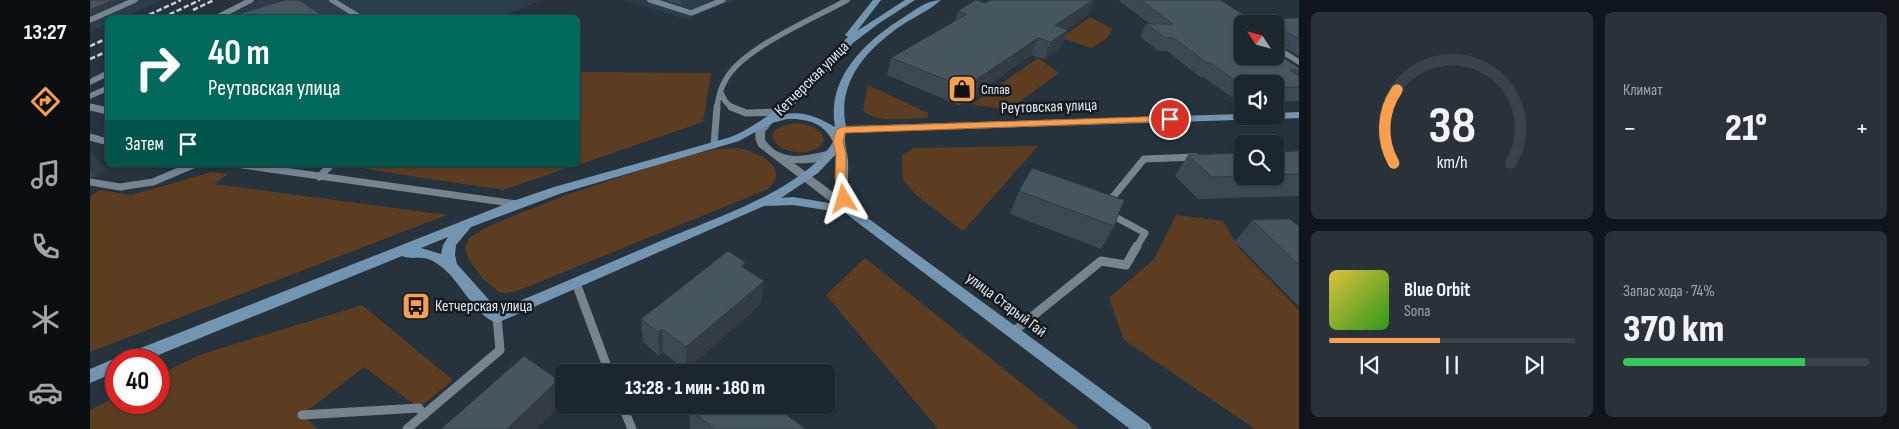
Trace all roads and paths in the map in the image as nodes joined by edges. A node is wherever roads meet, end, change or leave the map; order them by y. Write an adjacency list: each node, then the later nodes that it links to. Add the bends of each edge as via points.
1 (135, 0): 14 (lane)
2 (251, 0): 12 (lane)
3 (332, 0): 11 (lane)
4 (344, 0): 11 (lane)
5 (650, 0): 6 (lane, via 691,13)
6 (723, 0)
7 (847, 0): 21 (lane, via 740,62 726,78)
8 (877, 0): 15 (main road)
9 (911, 0): 15 (main road, Кетчерская улица, via 869,25)
10 (937, 0): 30 (main road, Кетчерская улица, via 887,30 862,53 840,98)
11 (338, 3): 13 (lane)
12 (222, 15)
13 (356, 15)
14 (90, 20)
15 (841, 48): 25 (main road, Кетчерская улица)
16 (1284, 53): 17 (lane)
17 (1299, 62)
18 (105, 74): 19 (lane)
19 (90, 82)
20 (105, 89): 22 (lane)
21 (721, 93): 25 (lane, via 728,105 744,113); 33 (lane, via 715,109)
22 (90, 96)
23 (90, 107): 24 (lane)
24 (105, 110)
25 (780, 112): 29 (main road, Кетчерская улица)
26 (1299, 115): 27 (main road)
27 (1284, 116)
28 (1234, 117): 30 (main road, Реутовская улица)
29 (768, 122): 30 (main road, via 786,116 805,117 826,124); 33 (main road, Кетчерская улица, via 744,135); 34 (street, via 759,136)
30 (837, 134): 35 (main road, via 836,148); 47 (main road, via 842,162 841,188)
31 (90, 137): 32 (lane)
32 (105, 141)
33 (714, 144): 45 (main road, Кетчерская улица)
34 (767, 149): 35 (street, via 796,160 813,160); 41 (street, улица Старый Гай)
35 (831, 153): 41 (main road)
36 (1203, 157): 53 (lane, via 1144,160 1102,210 1145,233 1126,265 1101,261)
37 (188, 167): 43 (lane, via 154,182 120,187)
38 (256, 167): 40 (lane)
39 (330, 167): 40 (lane)
40 (319, 176): 45 (lane)
41 (805, 178): 46 (main road); 47 (street, улица Старый Гай)
42 (90, 182): 43 (lane)
43 (100, 183): 44 (lane)
44 (90, 190)
45 (517, 204): 48 (main road, Кетчерская улица)
46 (758, 205): 47 (main road, via 793,201); 51 (main road)
47 (848, 210): 53 (main road, улица Старый Гай)
48 (479, 220): 49 (main road, Кетчерская улица); 50 (main road, Кетчерская улица, via 461,231 450,243 447,256)
49 (364, 266): 50 (main road, Кетчерская улица, via 420,250 438,256); 54 (main road, Кетчерская улица)
50 (451, 268): 52 (main road, Кетчерская улица)
51 (576, 283): 52 (main road); 55 (lane)
52 (497, 317): 58 (lane, via 500,350)
53 (1013, 332): 63 (main road, улица Старый Гай)
54 (156, 349)
55 (606, 364)
56 (105, 370): 57 (main road)
57 (90, 376)
58 (424, 414): 60 (lane, via 419,408); 61 (lane)
59 (626, 414): 62 (lane)
60 (302, 415)
61 (407, 429)
62 (632, 429)
63 (1143, 429)

